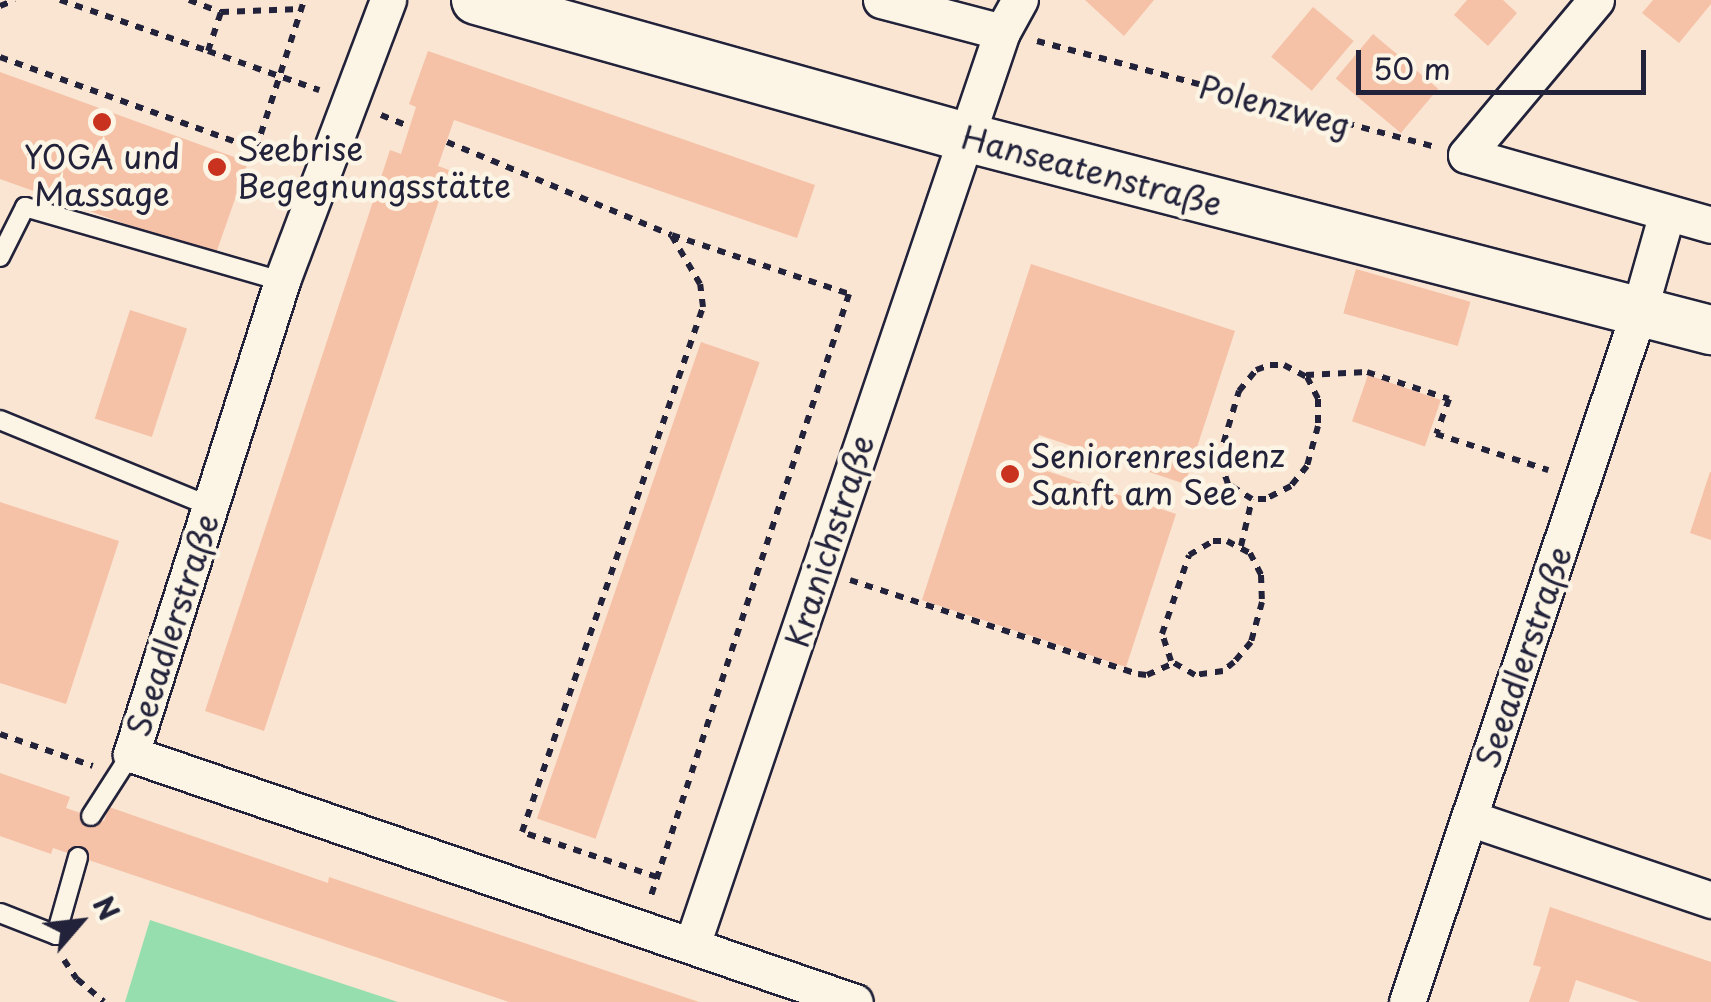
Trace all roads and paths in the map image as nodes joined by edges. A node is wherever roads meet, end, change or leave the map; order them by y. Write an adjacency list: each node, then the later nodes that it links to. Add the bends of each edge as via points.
1 (15, 0): 10 (path)
2 (60, 0): 14 (path)
3 (189, 0): 12 (path)
4 (304, 0): 11 (path)
5 (388, 0): 23 (street, Seeadlerstraße)
6 (476, 0): 17 (street, Hanseatenstraße)
7 (881, 0): 13 (street)
8 (1020, 0): 13 (street, Kranichstraße)
9 (1596, 0): 19 (street)
10 (0, 6)
11 (301, 9): 12 (path); 16 (path)
12 (221, 12): 14 (path)
13 (1002, 32): 17 (street, Kranichstraße); 19 (path, Polenzweg)
14 (208, 50): 16 (path)
15 (0, 57): 16 (path, via 256,150)
16 (280, 74)
17 (965, 138): 24 (street, Hanseatenstraße); 32 (street, Kranichstraße)
18 (447, 142): 21 (path)
19 (1466, 156): 20 (street)
20 (1696, 215): 24 (street)
21 (672, 235): 39 (path, via 700,284 703,307 522,832); 39 (path, via 849,294)
22 (0, 257): 23 (lane, via 24,207)
23 (282, 281): 30 (street, Seeadlerstraße)
24 (1639, 311): 25 (street, Hanseatenstraße); 28 (street, Seeadlerstraße)
25 (1711, 330)
26 (1304, 375): 28 (path, via 1367,372 1449,399 1436,434); 29 (path, via 1318,399 1308,466 1279,495); 29 (path, via 1270,365 1238,391 1219,458 1228,484)
27 (0, 420): 30 (lane)
28 (1582, 482): 37 (street, Seeadlerstraße)
29 (1252, 499): 31 (path)
30 (210, 506): 35 (street, Seeadlerstraße)
31 (1241, 546): 33 (path, via 1214,541 1189,555 1162,634); 33 (path, via 1262,575 1251,642 1209,676)
32 (820, 570): 33 (path, via 1138,674); 44 (street, Kranichstraße)
33 (1174, 662)
34 (0, 734): 35 (path)
35 (123, 764): 36 (lane); 42 (street, Seeadlerstraße)
36 (91, 816)
37 (1468, 818): 40 (street); 47 (street, Seeadlerstraße)
38 (78, 857): 43 (lane)
39 (657, 877): 42 (path)
40 (1711, 900)
41 (0, 913): 43 (lane)
42 (640, 928): 44 (street, Seeadlerstraße)
43 (56, 935): 45 (path, via 77,980)
44 (692, 945): 46 (street, Seeadlerstraße)
45 (104, 1002)
46 (855, 1002)
47 (1407, 1002)

